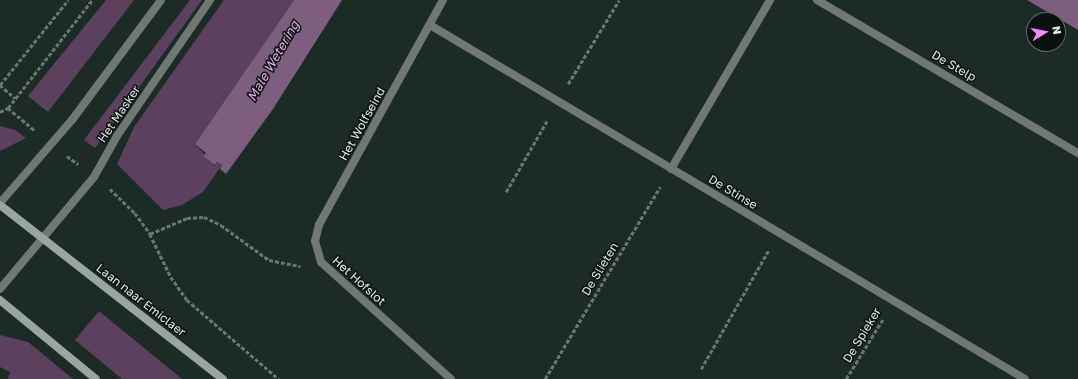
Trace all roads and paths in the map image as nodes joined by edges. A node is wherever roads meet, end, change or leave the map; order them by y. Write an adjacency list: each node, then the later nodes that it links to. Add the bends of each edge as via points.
1 (68, 0): 10 (path)
2 (92, 0): 11 (path)
3 (161, 0): 17 (street, via 72,120)
4 (210, 0): 19 (street, Het Masker, via 117,136 94,177)
5 (443, 0): 9 (street, Het Wolfseind)
6 (619, 0): 12 (path)
7 (770, 0): 15 (street)
8 (817, 0): 14 (street, De Stelp)
9 (430, 24): 12 (street, De Stinse); 20 (street, Het Wolfseind, via 319,225 315,241)
10 (0, 85): 11 (path)
11 (15, 98): 13 (path)
12 (558, 101): 15 (street, De Stinse); 16 (path)
13 (0, 112)
14 (1078, 153)
15 (671, 169): 18 (street, De Stinse); 29 (path, De Slieten)
16 (506, 192)
17 (0, 204): 19 (main road, Laan naar Emiclaer)
18 (778, 233): 23 (street, De Stinse); 24 (path)
19 (45, 239): 21 (street); 26 (main road, Laan naar Emiclaer)
20 (321, 262): 27 (path, Het Hofslot, via 298,267 269,260 222,225 204,217 187,218 150,234 171,277 187,300); 28 (street, Het Hofslot)
21 (0, 289)
22 (0, 300): 25 (main road)
23 (893, 301): 30 (path, De Spieker); 31 (street, De Stinse)
24 (701, 369)
25 (96, 379)
26 (223, 379)
27 (279, 379)
28 (451, 379)
29 (545, 379)
30 (846, 379)
31 (1025, 379)

